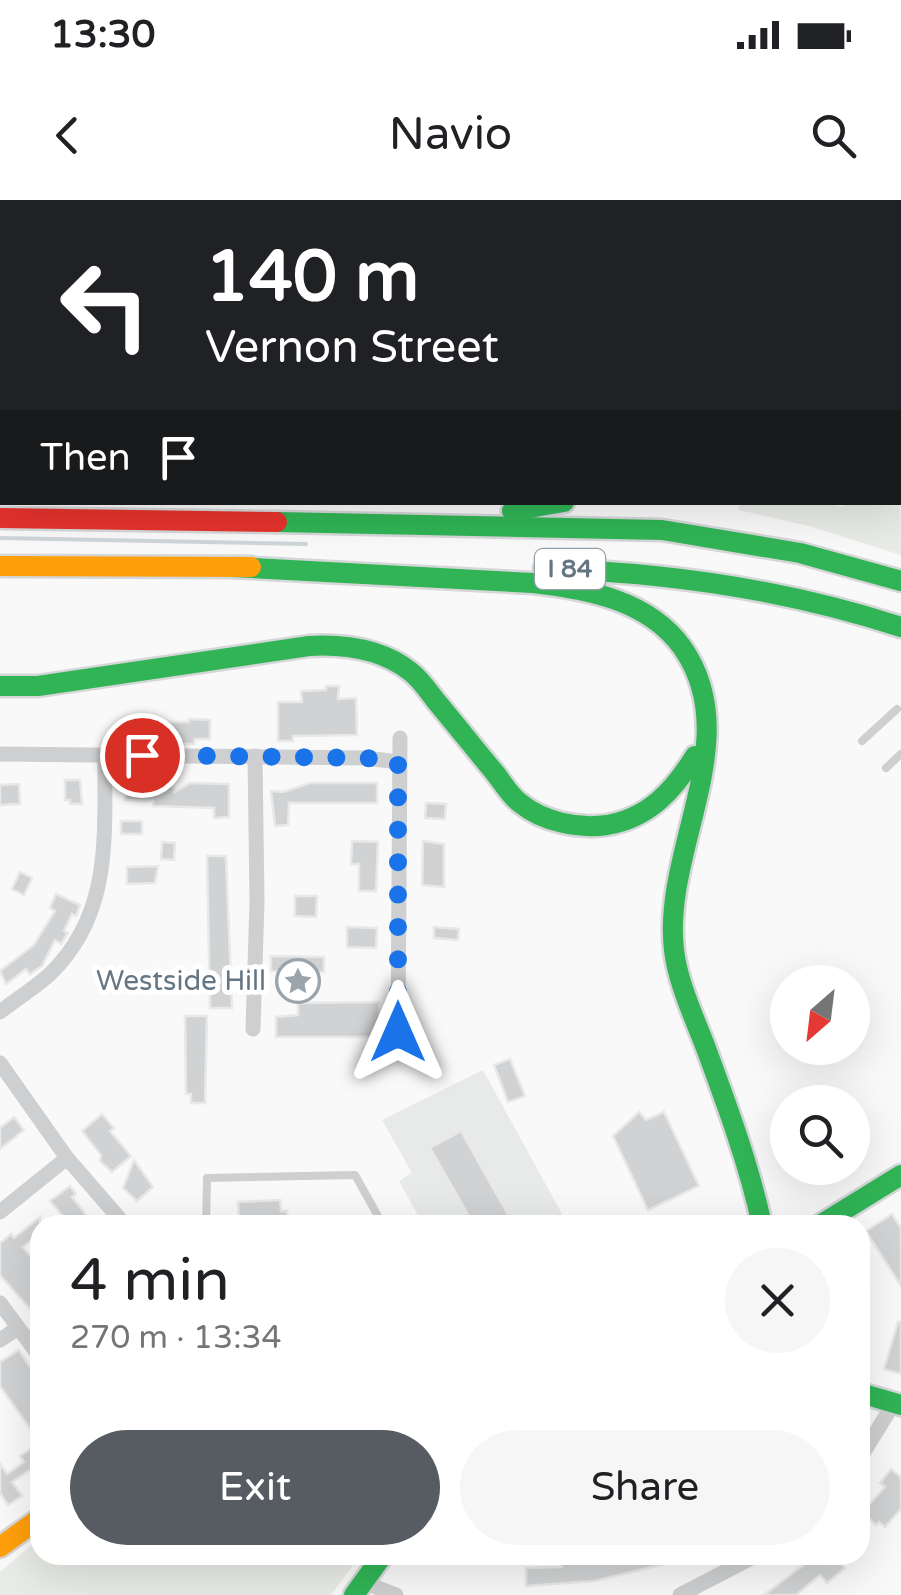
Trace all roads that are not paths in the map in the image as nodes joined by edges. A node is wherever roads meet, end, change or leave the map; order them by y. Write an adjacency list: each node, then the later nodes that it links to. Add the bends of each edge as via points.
1 (548, 505): 3 (main road)
2 (0, 516): 3 (main road, I 84)
3 (369, 523): 6 (main road, I 84, via 678,530 777,546)
4 (0, 567): 5 (main road, I 84)
5 (233, 567): 7 (main road, I 84, via 673,574 769,588); 8 (main road, via 580,589 664,626)
6 (901, 582)
7 (901, 627)
8 (703, 682): 10 (main road, via 704,727 685,777 646,812 591,827 552,821 519,804 415,675 366,649 309,646); 31 (main road, via 708,738 677,884 673,948)
9 (0, 686): 10 (main road)
10 (38, 686): 11 (main road)
11 (0, 696)
12 (896, 708): 14 (lane)
13 (400, 738): 19 (street)
14 (862, 741)
15 (0, 754): 17 (street)
16 (901, 754): 20 (lane)
17 (105, 755): 18 (street); 21 (street, via 97,900 77,942 50,974)
18 (254, 756): 19 (street); 22 (street)
19 (398, 762): 23 (street)
20 (886, 768)
21 (0, 1012)
22 (253, 1029)
23 (398, 1032)
24 (0, 1063): 25 (street)
25 (67, 1158): 27 (street); 28 (street)
26 (901, 1175): 32 (main road)
27 (0, 1212)
28 (116, 1215)
29 (206, 1215): 30 (lane, via 206,1178 346,1176 356,1176)
30 (377, 1215)
31 (759, 1215)
32 (836, 1215)
33 (0, 1303): 34 (street)
34 (18, 1328): 35 (street); 36 (street)
35 (0, 1340)
36 (30, 1344)
37 (870, 1396): 38 (main road)
38 (898, 1404): 39 (street)
39 (870, 1444)
40 (30, 1525): 41 (main road)
41 (0, 1547)
42 (376, 1565): 44 (main road)
43 (738, 1565): 46 (street)
44 (358, 1589): 45 (street)
45 (396, 1595)
46 (680, 1595)

